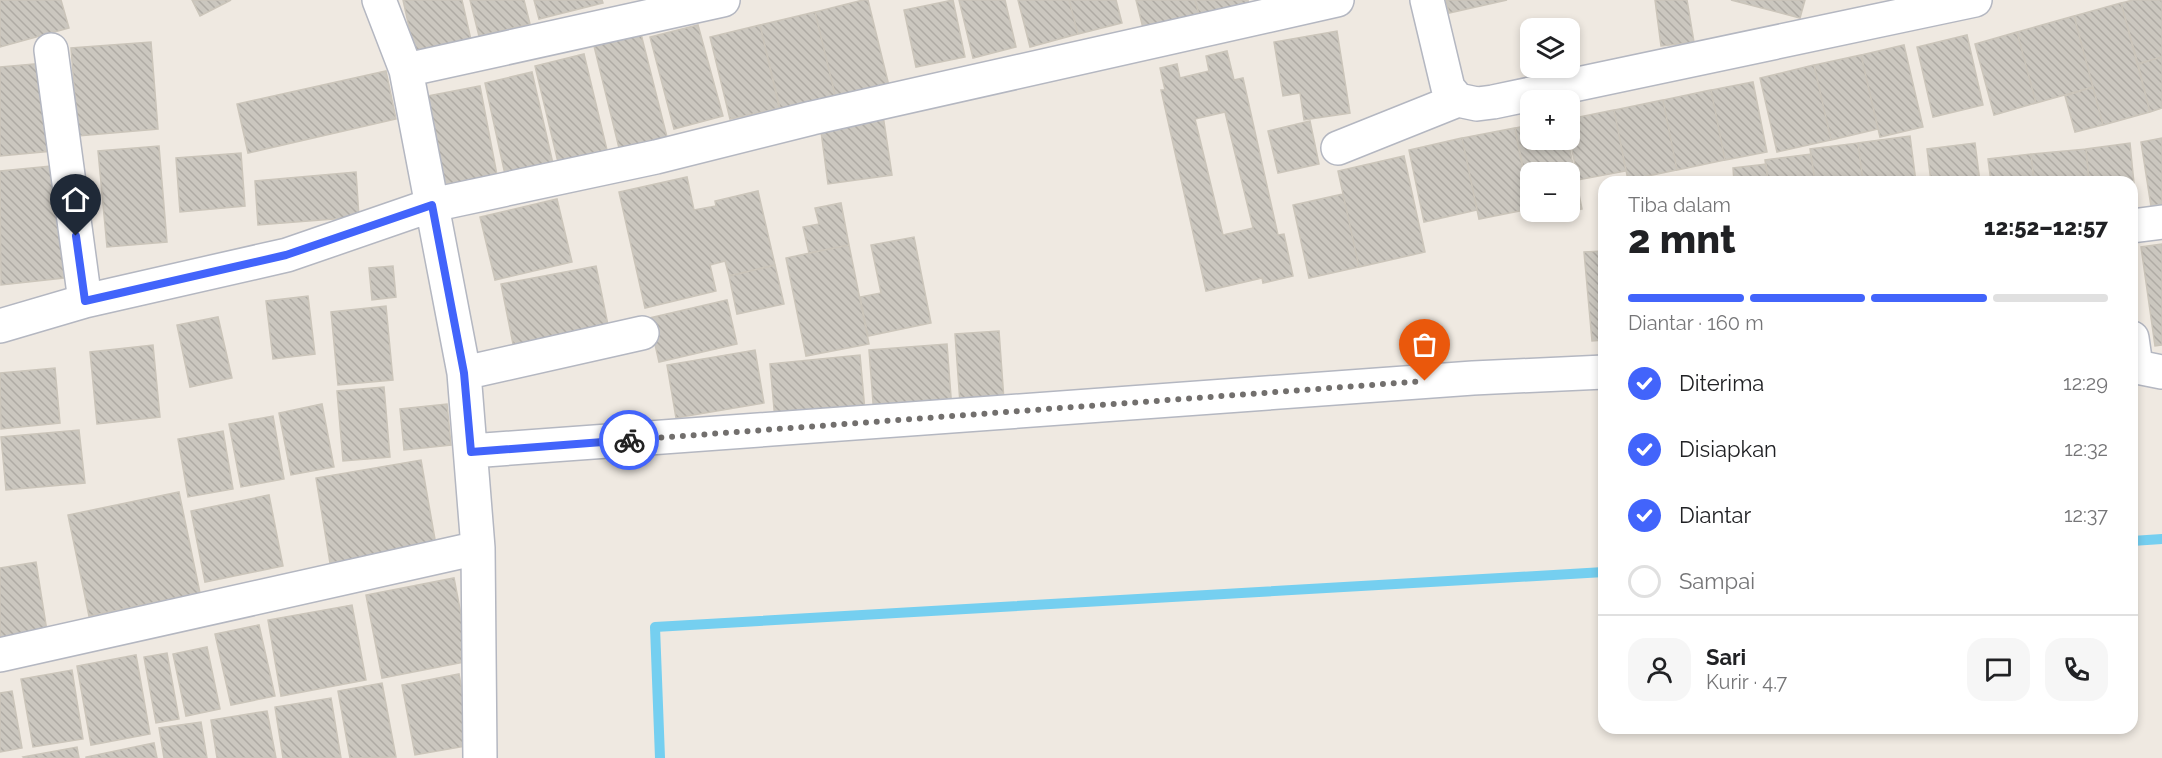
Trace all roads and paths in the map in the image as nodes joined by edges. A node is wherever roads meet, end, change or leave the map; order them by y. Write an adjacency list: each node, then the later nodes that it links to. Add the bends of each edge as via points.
1 (380, 0): 7 (street)
2 (723, 0): 7 (street)
3 (1336, 0): 10 (street)
4 (1427, 0): 8 (street, via 1448,88)
5 (1975, 0): 8 (street, via 1493,102)
6 (51, 50): 13 (street)
7 (406, 70): 10 (street)
8 (1458, 100): 9 (street)
9 (1338, 148)
10 (432, 205): 13 (street, via 286,255); 17 (street)
11 (2162, 222): 12 (street)
12 (2138, 225)
13 (85, 301): 14 (street)
14 (0, 326)
15 (642, 333): 17 (street)
16 (1598, 372): 18 (street)
17 (464, 373): 18 (street)
18 (471, 452): 19 (street)
19 (478, 548): 20 (street); 21 (street)
20 (0, 655)
21 (471, 756)

